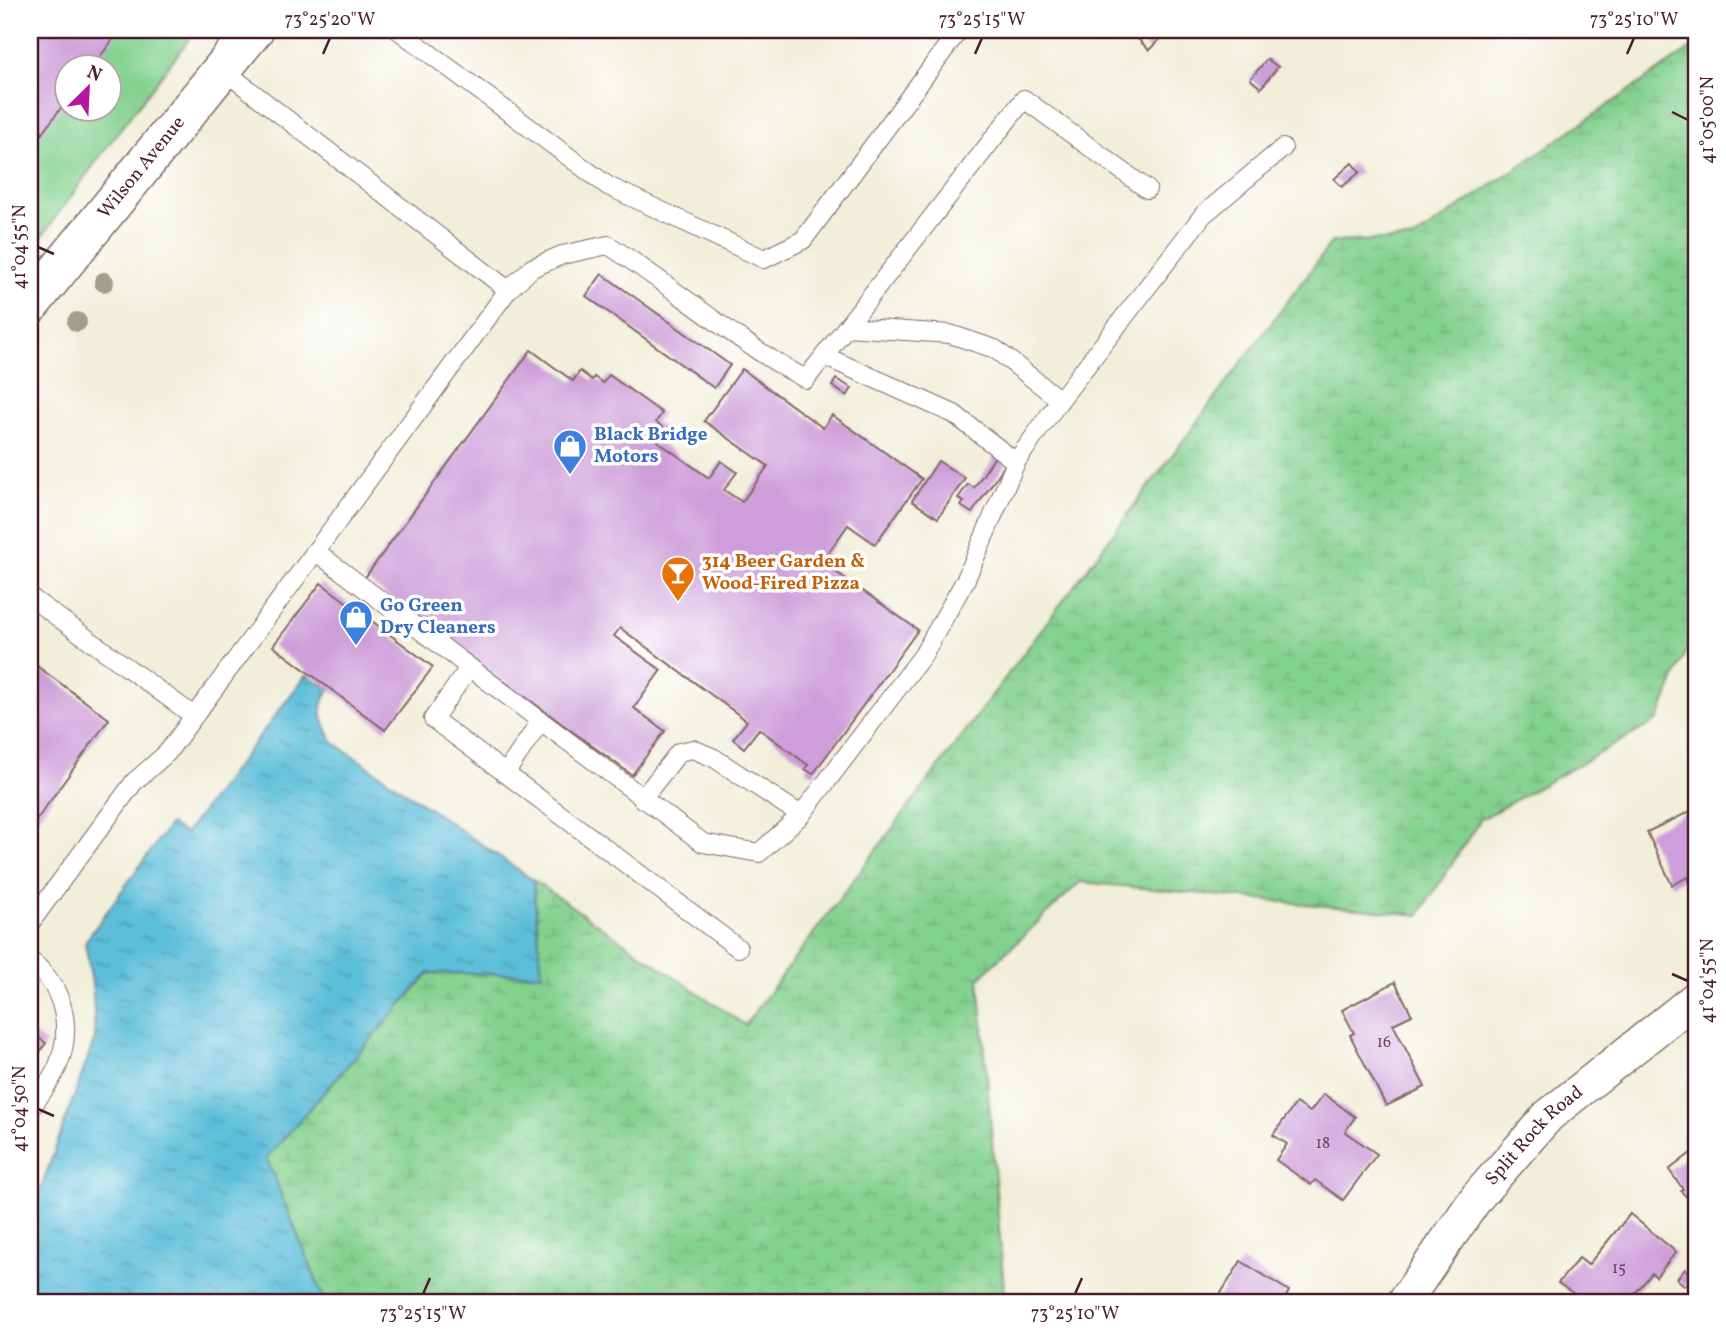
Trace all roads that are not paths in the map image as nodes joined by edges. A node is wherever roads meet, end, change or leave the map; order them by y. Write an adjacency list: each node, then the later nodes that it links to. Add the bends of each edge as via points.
1 (254, 30): 4 (main road, Wilson Avenue)
2 (398, 30): 3 (lane, via 608,186 764,259 803,240)
3 (958, 30)
4 (222, 69): 7 (lane); 8 (main road, Wilson Avenue)
5 (1283, 148): 11 (lane, via 1203,215)
6 (1147, 189): 9 (lane, via 1024,99)
7 (508, 290): 10 (lane, via 532,268 562,255 608,245 772,361 806,379); 13 (lane)
8 (30, 305)
9 (847, 327): 10 (lane); 11 (lane, via 950,334 995,349)
10 (824, 356): 12 (lane, via 954,414)
11 (1060, 400): 12 (lane)
12 (1016, 462): 20 (lane, via 966,579 923,655)
13 (314, 551): 15 (lane); 16 (lane)
14 (30, 597): 16 (lane)
15 (469, 668): 17 (lane); 18 (lane, via 433,719)
16 (194, 716): 21 (lane, via 167,754 134,782)
17 (540, 722): 18 (lane); 19 (lane)
18 (505, 774): 22 (lane)
19 (642, 799): 20 (lane, via 703,843 759,853); 20 (lane, via 679,751 694,749)
20 (800, 816)
21 (30, 923)
22 (738, 948)
23 (30, 960): 25 (lane, via 57,989 65,1026 57,1067)
24 (1696, 998): 26 (street, Split Rock Road, via 1548,1116 1477,1196)
25 (30, 1110)
26 (1404, 1302)

